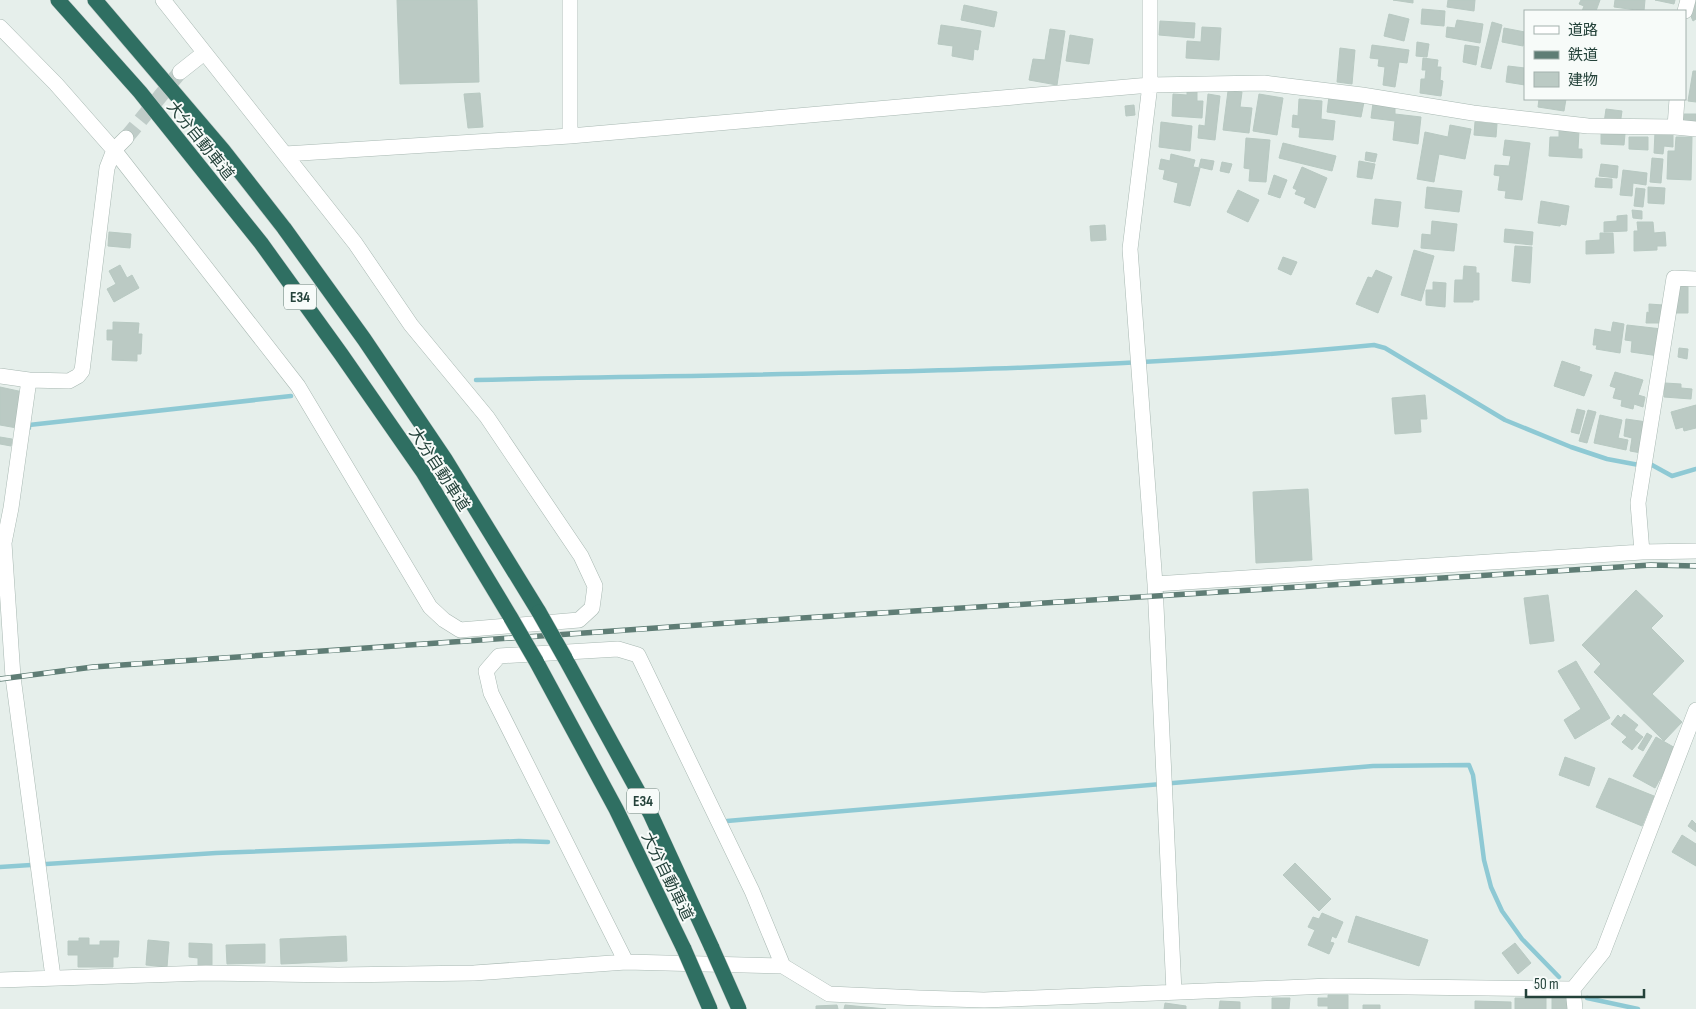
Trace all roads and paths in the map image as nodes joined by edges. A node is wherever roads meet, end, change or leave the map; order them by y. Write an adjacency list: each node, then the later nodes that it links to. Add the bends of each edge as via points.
1 (58, 0): 31 (highway, 大分自動車道 / E34, bridge, via 140,92 261,243 423,472 536,661 616,809)
2 (95, 0): 32 (highway, 大分自動車道 / E34, bridge, via 223,150 284,228 445,459 539,612 651,814)
3 (163, 0): 7 (street)
4 (570, 0): 13 (street)
5 (1150, 0): 9 (street)
6 (0, 27): 15 (street)
7 (204, 53): 8 (street); 16 (street)
8 (180, 72)
9 (1150, 86): 11 (street, via 1264,83 1588,126); 13 (street); 23 (street, via 1130,248)
10 (1677, 100): 11 (street)
11 (1675, 127): 12 (street)
12 (1696, 129)
13 (570, 136): 16 (street)
14 (126, 138): 15 (street)
15 (114, 150): 16 (street, via 298,386 430,607 460,630 579,620 592,608 595,586 581,556 487,417 411,325 355,243); 19 (street, via 107,168 82,371 69,381)
16 (285, 154)
17 (1696, 279): 22 (street, via 1674,278 1638,503)
18 (0, 376): 19 (street)
19 (29, 380): 20 (street)
20 (6, 507): 27 (street, via 4,543 13,677)
21 (1696, 551): 22 (street)
22 (1642, 552): 23 (street)
23 (1156, 584): 30 (street)
24 (1696, 710): 29 (street, via 1603,952)
25 (626, 962): 26 (street); 26 (street, via 491,693 486,671 499,656 618,649 638,655 752,892); 27 (street, via 474,973 338,975 206,972)
26 (783, 966): 30 (street, via 828,994 984,1000)
27 (53, 977): 28 (street)
28 (0, 980)
29 (1573, 989): 30 (street, via 1330,986); 33 (street)
30 (1174, 992)
31 (710, 1009)
32 (739, 1009)
33 (1575, 1009)

